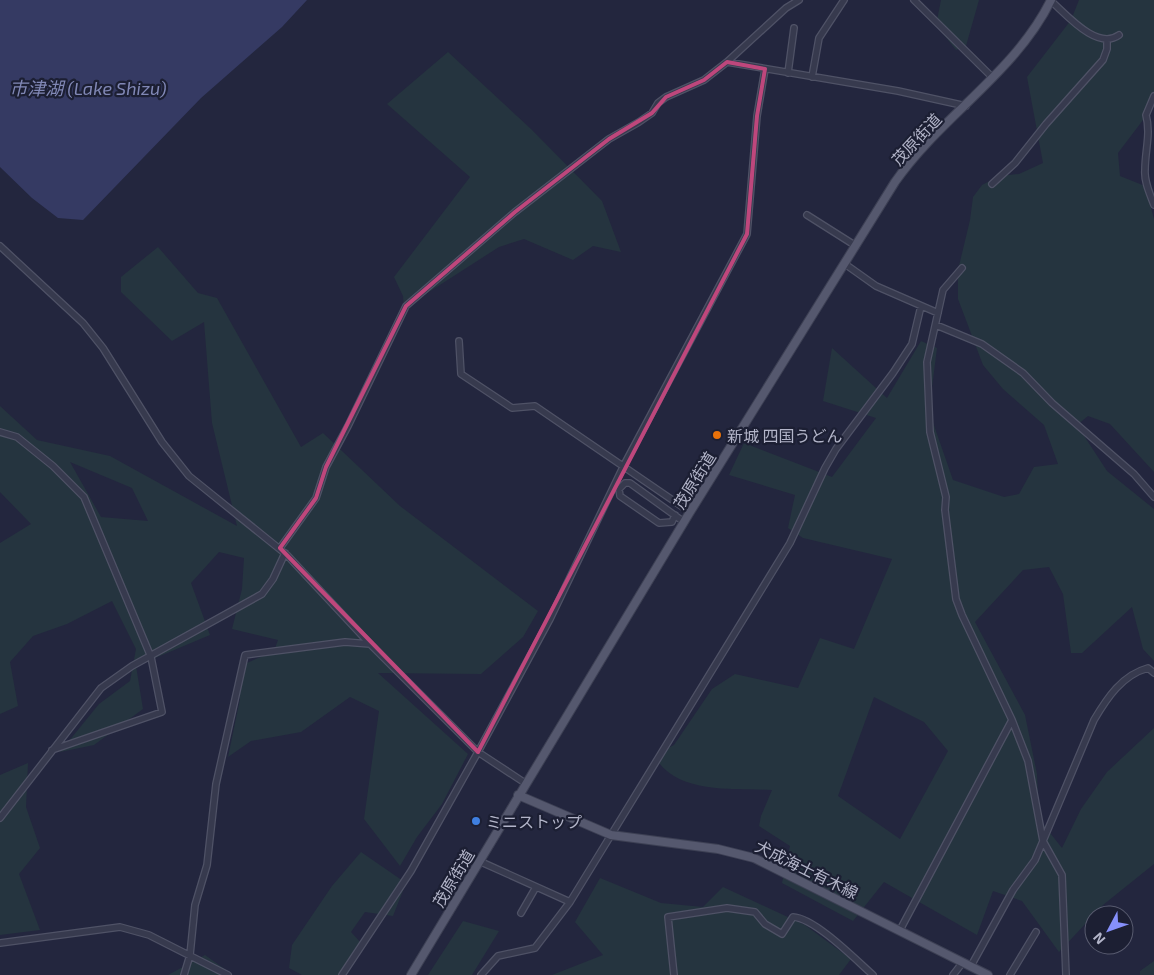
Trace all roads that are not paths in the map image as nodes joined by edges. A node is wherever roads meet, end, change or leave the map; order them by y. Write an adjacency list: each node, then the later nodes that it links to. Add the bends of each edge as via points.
1 (799, 0): 8 (street)
2 (844, 0): 11 (street, via 819,38)
3 (914, 0): 12 (street)
4 (1051, 0): 7 (street, via 1086,32); 12 (main road, 茂原街道, via 1036,28)
5 (794, 28): 10 (street)
6 (1119, 34): 7 (street)
7 (1107, 39): 15 (street, via 1103,60 1015,163)
8 (727, 62): 9 (street); 32 (street, via 704,80 666,97 639,122 602,145 515,212 406,306 326,467 316,498)
9 (766, 69): 10 (street); 27 (street, via 757,116 746,234)
10 (788, 73): 11 (street)
11 (812, 77): 14 (street)
12 (993, 78): 14 (main road, 茂原街道)
13 (1154, 96): 16 (street, via 1146,114 1150,124 1145,170)
14 (966, 106): 19 (main road, 茂原街道, via 910,160)
15 (992, 184)
16 (1154, 205)
17 (807, 216): 19 (street)
18 (0, 246): 32 (street, via 83,323 103,348 162,442 189,476)
19 (856, 246): 20 (main road, 茂原街道)
20 (845, 264): 22 (street, via 876,286); 29 (main road, 茂原街道)
21 (962, 268): 23 (street, via 943,290)
22 (921, 306): 23 (street); 43 (street, via 912,344 836,449 790,543)
23 (938, 314): 24 (street)
24 (936, 325): 28 (street, via 982,344 1023,373 1052,403 1134,474); 37 (street, via 928,362 930,432 946,497 944,510 956,599)
25 (459, 341): 27 (street, via 461,374 512,408 534,406)
26 (0, 432): 35 (street, via 17,437 84,497)
27 (624, 465): 29 (street); 39 (street, via 550,619)
28 (1154, 497)
29 (690, 512): 31 (main road, 茂原街道)
30 (676, 515): 30 (street, via 630,482 619,490 620,496 659,523 672,522); 31 (street)
31 (684, 522): 40 (main road, 茂原街道)
32 (280, 548): 33 (street)
33 (285, 553): 34 (street); 35 (street, via 262,594)
34 (370, 644): 39 (street); 52 (street, via 345,642 245,655 216,784 207,865 195,905)
35 (151, 657): 38 (street, via 116,675 101,688); 38 (street, via 162,712)
36 (1154, 673): 44 (street, via 1148,668 1140,670 1112,691 1094,720)
37 (1012, 720): 44 (street, via 1028,762); 49 (street)
38 (52, 750): 42 (street)
39 (478, 752): 40 (street); 57 (street, via 411,871)
40 (525, 783): 41 (main road, 茂原街道)
41 (518, 794): 43 (main road, 犬成海士有木線); 45 (main road, 茂原街道)
42 (0, 818)
43 (611, 834): 47 (street); 49 (main road, 犬成海士有木線, via 738,852 788,873)
44 (1043, 841): 54 (street, via 1035,860 1013,890); 65 (street, via 1062,875)
45 (480, 861): 46 (street); 58 (main road, 茂原街道)
46 (536, 886): 47 (street); 48 (street)
47 (570, 902): 59 (street, via 536,948 498,956)
48 (521, 913)
49 (900, 930): 53 (main road, 犬成海士有木線)
50 (1036, 932): 64 (street)
51 (0, 943): 52 (street, via 120,927 150,935)
52 (190, 955): 55 (street); 56 (street)
53 (963, 962): 54 (main road, 犬成海士有木線); 62 (street)
54 (971, 966): 63 (main road, 犬成海士有木線)
55 (184, 975)
56 (228, 975)
57 (342, 975)
58 (411, 975)
59 (481, 975)
60 (674, 975): 61 (street, via 668,916 727,908 755,912 765,924 782,934 793,917 798,917 823,931)
61 (873, 975)
62 (953, 975)
63 (988, 975)
64 (1010, 975)
65 (1066, 975)

